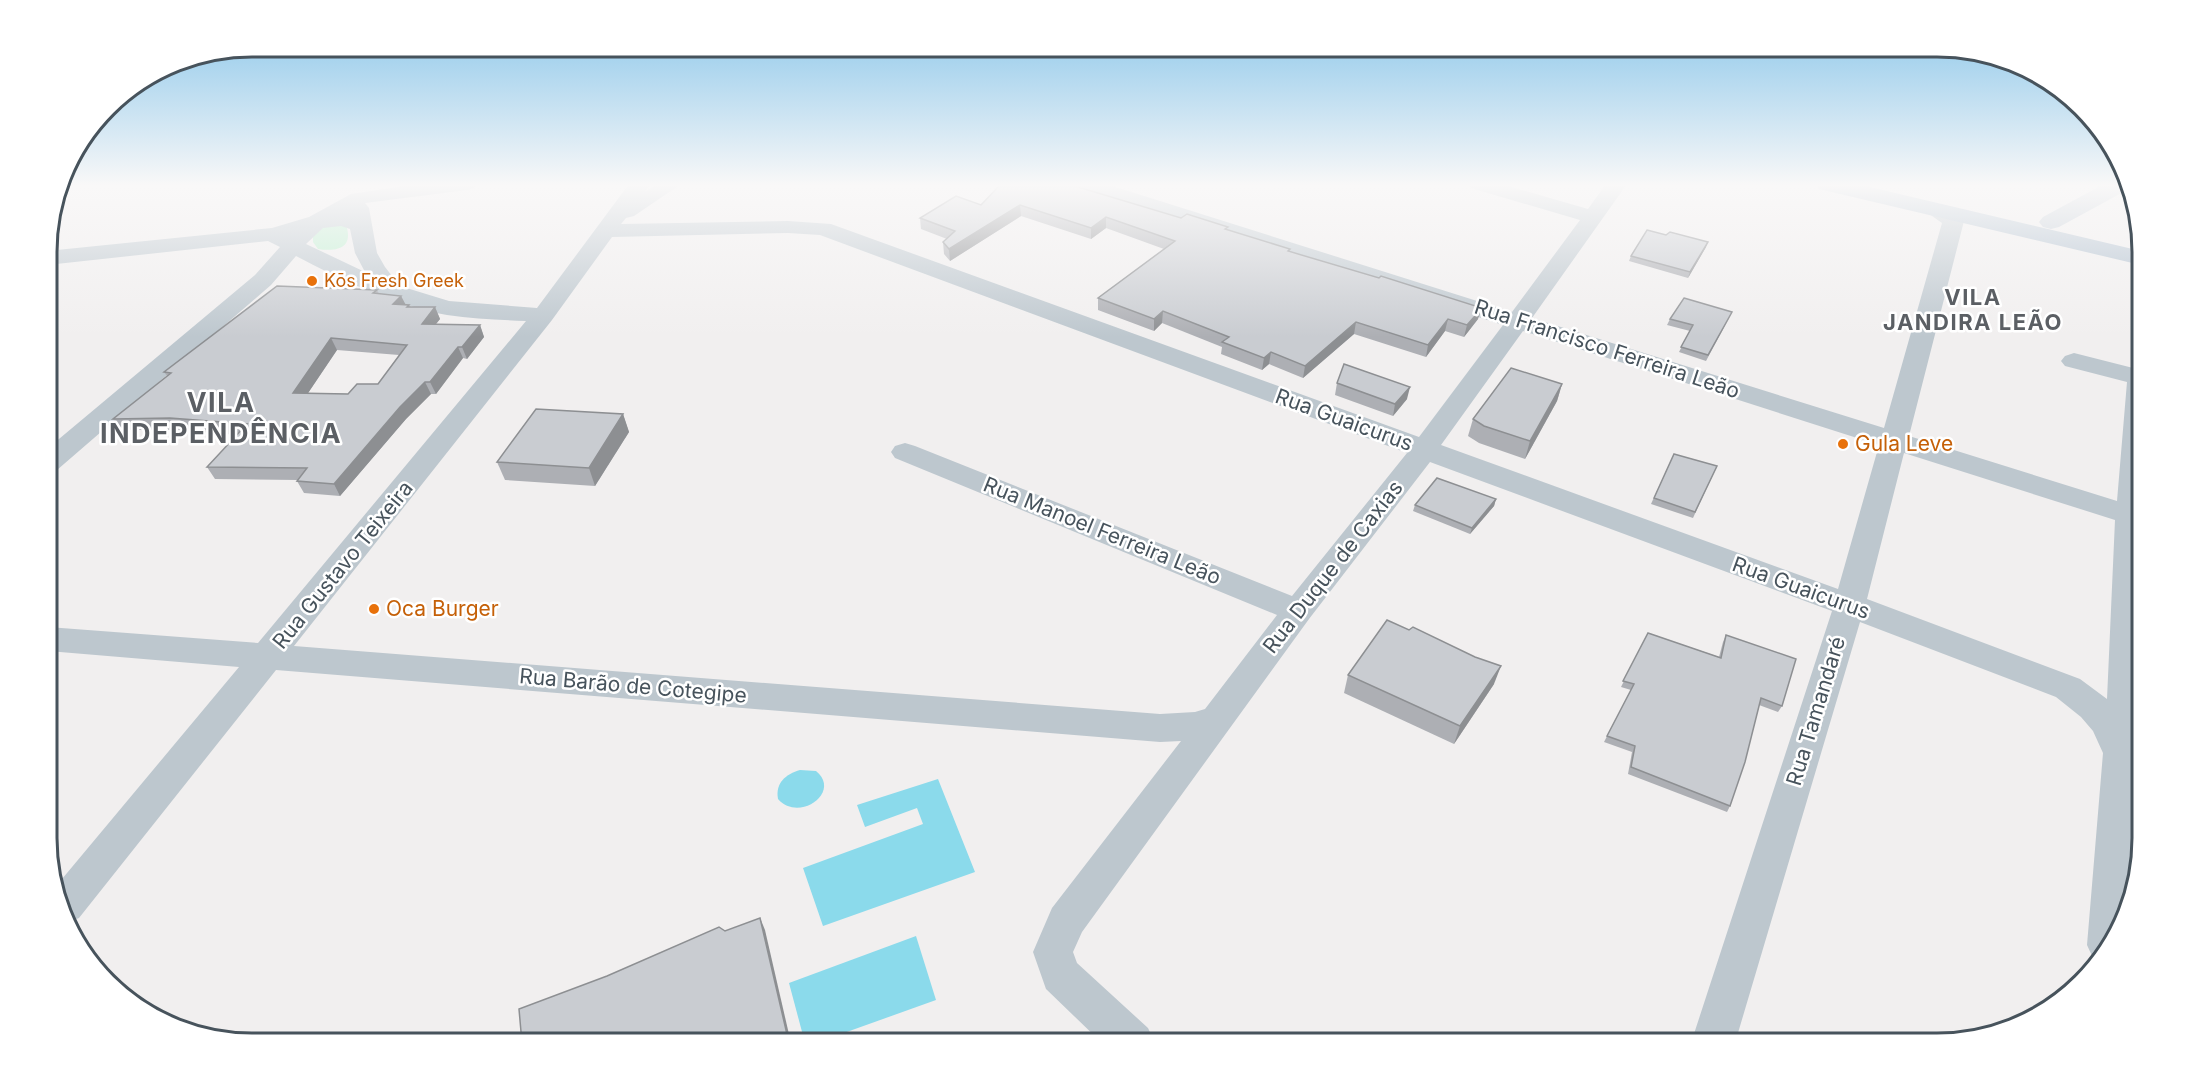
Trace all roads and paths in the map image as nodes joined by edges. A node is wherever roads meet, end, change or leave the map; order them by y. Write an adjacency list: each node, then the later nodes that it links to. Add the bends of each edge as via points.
1 (265, 235): 16 (street)
2 (275, 235): 14 (street)
3 (304, 235): 14 (street)
4 (349, 235): 17 (street, via 340,253)
5 (365, 235): 19 (street, via 372,269)
6 (604, 235): 20 (street, Rua Gustavo Teixeira)
7 (839, 235): 25 (street, Rua Guaicurus)
8 (1251, 235): 21 (street, Rua Francisco Ferreira Leão)
9 (1580, 235): 21 (street, Rua Duque de Caxias)
10 (1949, 235): 24 (street, Rua Tamandaré)
11 (2040, 235): 15 (main road)
12 (2106, 235): 13 (main road)
13 (2131, 241)
14 (293, 245): 17 (street); 18 (street)
15 (2132, 256)
16 (57, 257)
17 (312, 257): 18 (street); 19 (street)
18 (263, 280): 27 (street)
19 (392, 291): 20 (street, via 447,308)
20 (544, 315): 33 (street, Rua Gustavo Teixeira)
21 (1517, 320): 24 (street, Rua Francisco Ferreira Leão); 25 (street, Rua Duque de Caxias)
22 (2073, 361): 23 (street)
23 (2132, 376)
24 (1894, 440): 29 (street, Rua Francisco Ferreira Leão); 30 (street, Rua Tamandaré)
25 (1424, 450): 30 (street, Rua Guaicurus); 31 (street, Rua Duque de Caxias)
26 (905, 452): 31 (street, Rua Manoel Ferreira Leão)
27 (57, 456)
28 (2132, 490): 29 (street)
29 (2130, 515): 34 (street)
30 (1849, 605): 35 (street, Rua Guaicurus); 41 (street, Rua Tamandaré)
31 (1298, 611): 36 (street, Rua Duque de Caxias)
32 (57, 640): 33 (street, Rua Barão de Cotegipe)
33 (268, 657): 36 (street, Rua Barão de Cotegipe, via 1160,728 1195,726); 38 (street, Rua Gustavo Teixeira)
34 (2132, 669): 35 (street, Rua Guaicurus, via 2106,690); 37 (street)
35 (2068, 688): 37 (street, Rua Guaicurus, via 2098,710)
36 (1217, 719): 40 (street, Rua Duque de Caxias, via 1066,921 1053,952 1061,975)
37 (2119, 750): 39 (street)
38 (68, 901)
39 (2108, 931)
40 (1122, 1033)
41 (1716, 1033)

